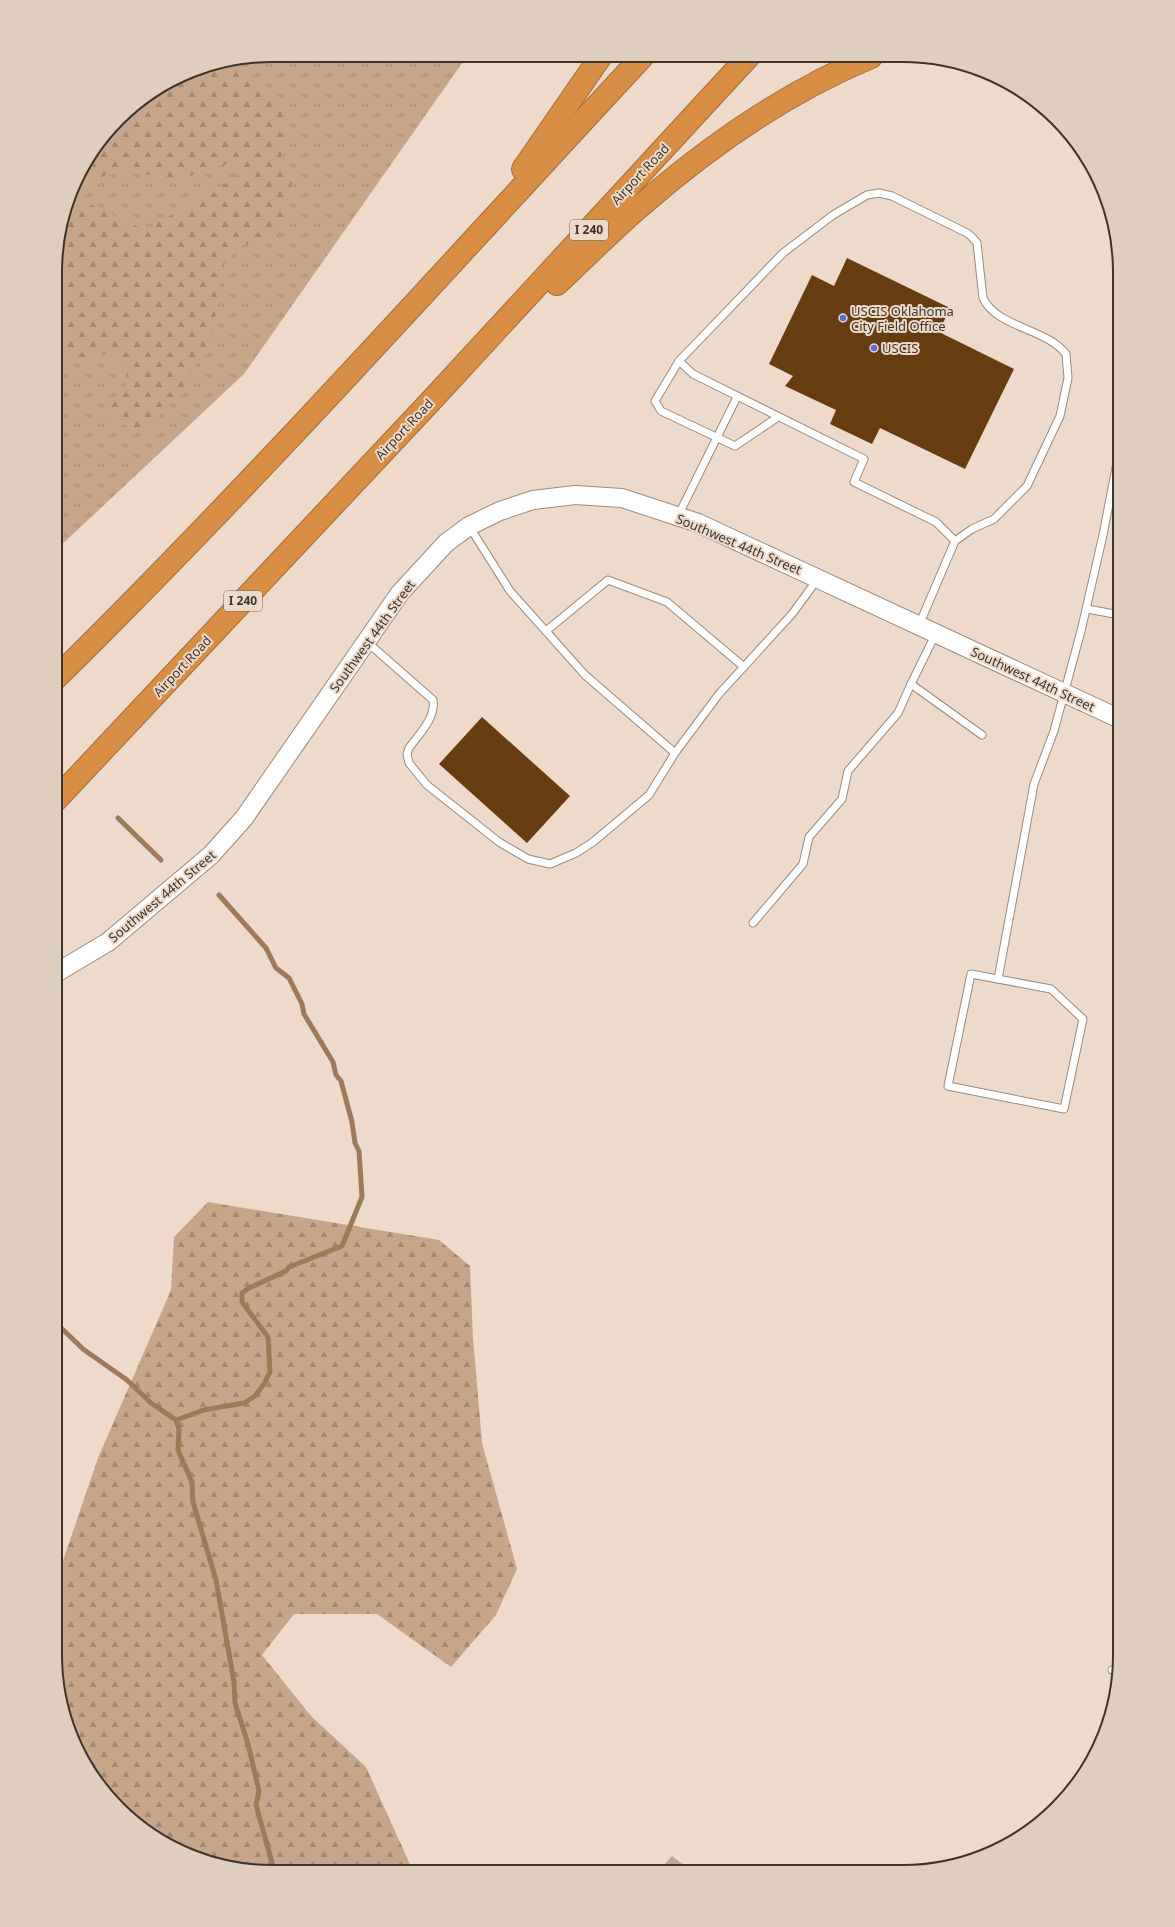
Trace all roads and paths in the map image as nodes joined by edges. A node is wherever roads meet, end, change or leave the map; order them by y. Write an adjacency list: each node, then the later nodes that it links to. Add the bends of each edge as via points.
1 (597, 62): 5 (highway)
2 (637, 62): 5 (highway)
3 (743, 62): 8 (highway, Airport Road / I 240)
4 (858, 62): 8 (highway, via 782,101 724,139 644,202)
5 (480, 231): 23 (highway, via 207,525 133,603)
6 (679, 360): 7 (lane, via 693,374); 10 (lane, via 655,401 661,410); 14 (lane, via 783,253 833,215 867,195 892,196 967,233 977,243 983,298 986,304 1000,316 1056,343 1066,354 1068,378 1060,416 1027,486 994,519 968,531)
7 (737, 397): 9 (lane); 10 (lane)
8 (429, 403): 29 (highway, Airport Road / I 240)
9 (778, 417): 10 (lane, via 735,446); 14 (lane, via 864,458 854,482 936,522)
10 (717, 437): 12 (lane)
11 (1113, 480): 16 (lane)
12 (678, 516): 13 (street, Southwest 44th Street, via 622,498 575,495 533,500 500,511); 15 (street, Southwest 44th Street)
13 (469, 526): 19 (lane, via 510,591); 21 (street, Southwest 44th Street, via 446,543 421,569 400,593)
14 (955, 541): 18 (lane)
15 (818, 578): 18 (street, Southwest 44th Street); 22 (lane, via 792,614)
16 (1086, 609): 17 (lane); 25 (lane)
17 (1113, 614)
18 (919, 625): 20 (street, Southwest 44th Street)
19 (546, 631): 22 (lane, via 608,580 667,602); 28 (lane, via 585,674)
20 (937, 633): 24 (lane); 25 (street, Southwest 44th Street)
21 (366, 642): 28 (lane, via 433,700 432,714 409,748 409,763 427,785 498,842 528,859 550,864 576,853 593,842 648,796); 31 (street, Southwest 44th Street, via 244,818 211,856 108,942)
22 (744, 667): 28 (lane, via 719,694)
23 (62, 672)
24 (911, 684): 27 (lane); 30 (lane, via 898,713 848,771 842,798 809,837 803,864)
25 (1064, 693): 26 (street, Southwest 44th Street); 32 (lane, via 1054,731 1042,757 1034,784)
26 (1113, 716)
27 (982, 735)
28 (675, 753)
29 (62, 794)
30 (753, 923)
31 (62, 969)
32 (998, 979): 32 (lane, via 1050,989 1083,1019 1064,1109 948,1086 971,974)

